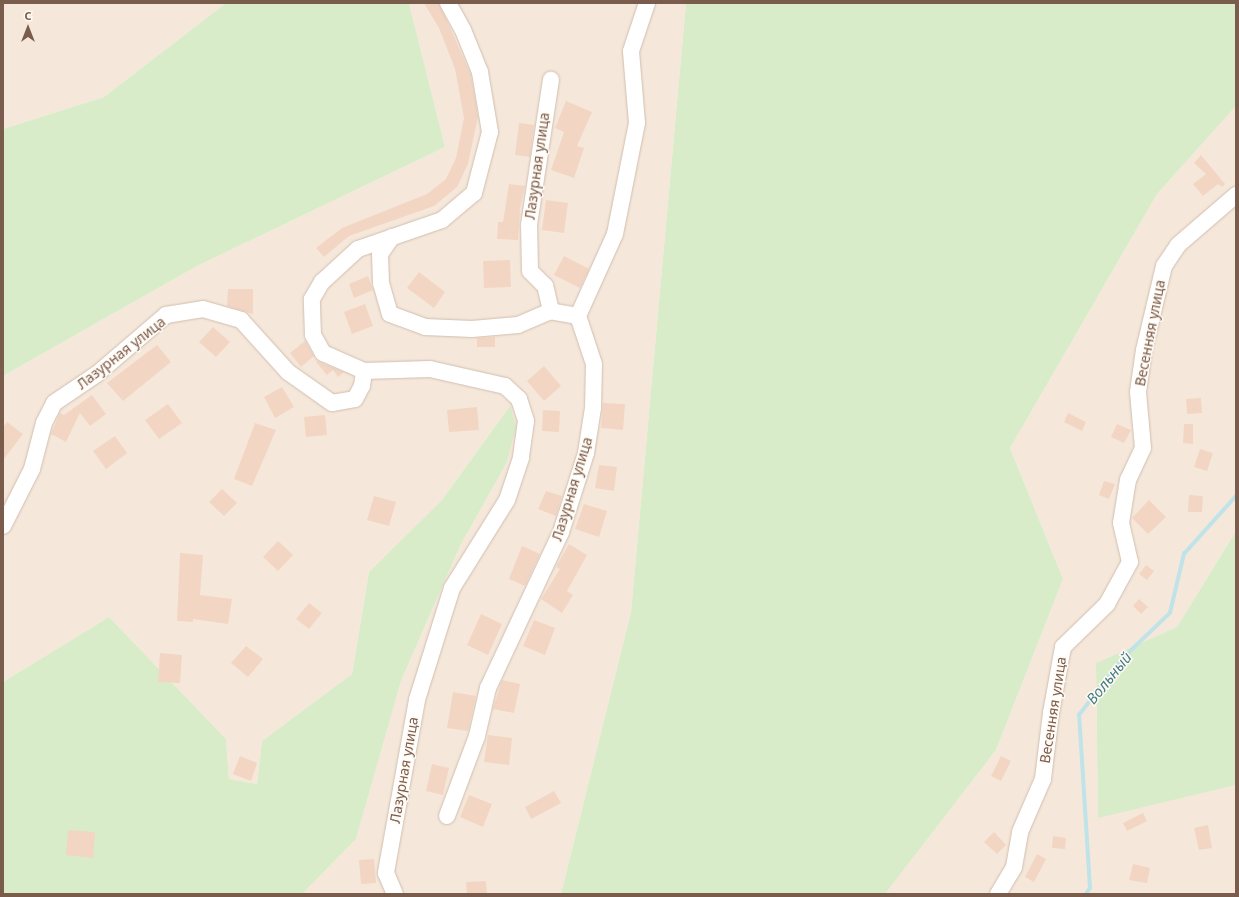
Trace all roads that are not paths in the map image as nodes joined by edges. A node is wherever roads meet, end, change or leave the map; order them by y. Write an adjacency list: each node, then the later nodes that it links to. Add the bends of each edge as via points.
1 (448, 3): 5 (street, Лазурная улица, via 463,30 480,72 490,132 474,193 442,220)
2 (647, 3): 7 (street, via 631,51 637,123 615,234)
3 (551, 80): 6 (street, Лазурная улица, via 529,225 530,271 545,286)
4 (1236, 195): 12 (street, Весенняя улица, via 1178,245 1164,266 1144,350 1138,392 1143,448 1128,480 1121,523 1130,562 1107,604 1064,647 1051,713 1043,779 1020,832 1014,867)
5 (392, 237): 6 (street, via 380,254 381,283 390,314 425,327 472,329 518,325); 8 (street, Лазурная улица, via 358,249 322,282 312,299 313,335 323,354)
6 (550, 311): 7 (street)
7 (578, 316): 10 (street, Лазурная улица, via 594,364 593,408 586,453 561,532 488,688 478,736)
8 (364, 371): 9 (street, Лазурная улица, via 362,386 355,399 332,403 288,372 241,320 203,309 166,315 97,374 54,403 44,423 32,468); 11 (street, Лазурная улица, via 430,369 505,386 519,399 526,421 521,458 507,500 452,588 417,700 386,872)
9 (3, 526)
10 (447, 816)
11 (395, 894)
12 (998, 894)

